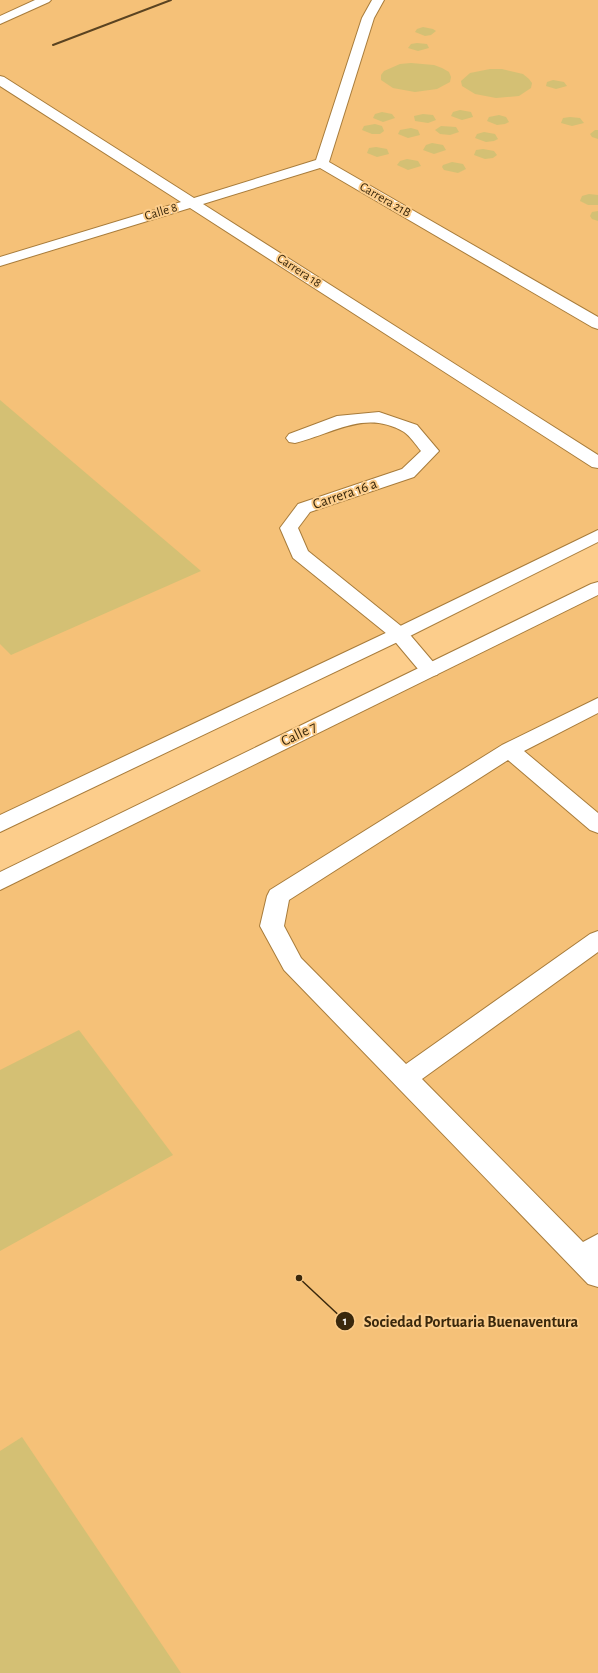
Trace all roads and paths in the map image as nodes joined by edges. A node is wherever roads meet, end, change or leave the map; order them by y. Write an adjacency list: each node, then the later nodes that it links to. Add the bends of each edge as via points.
1 (45, 0): 3 (street)
2 (378, 0): 5 (street, via 368,18)
3 (0, 20)
4 (0, 80): 6 (street, Carrera 18)
5 (322, 162): 6 (street, Calle 8); 8 (street, Carrera 21B)
6 (192, 203): 7 (street, Calle 8); 10 (street, Carrera 18)
7 (0, 262)
8 (598, 324)
9 (295, 438): 13 (street, Carrera 16 a, via 343,420 379,418 411,429 430,451 408,473 304,508 289,528 300,554)
10 (598, 463)
11 (598, 534): 13 (street)
12 (598, 588): 14 (street, Calle 7)
13 (399, 634): 14 (street, Carrera 16 a); 17 (street)
14 (430, 670): 19 (street, Calle 7)
15 (598, 705): 16 (street)
16 (508, 750): 18 (street); 21 (street, via 278,896 272,926 292,964)
17 (0, 824)
18 (598, 825)
19 (0, 882)
20 (598, 940): 21 (street)
21 (405, 1078): 22 (street)
22 (593, 1260)

